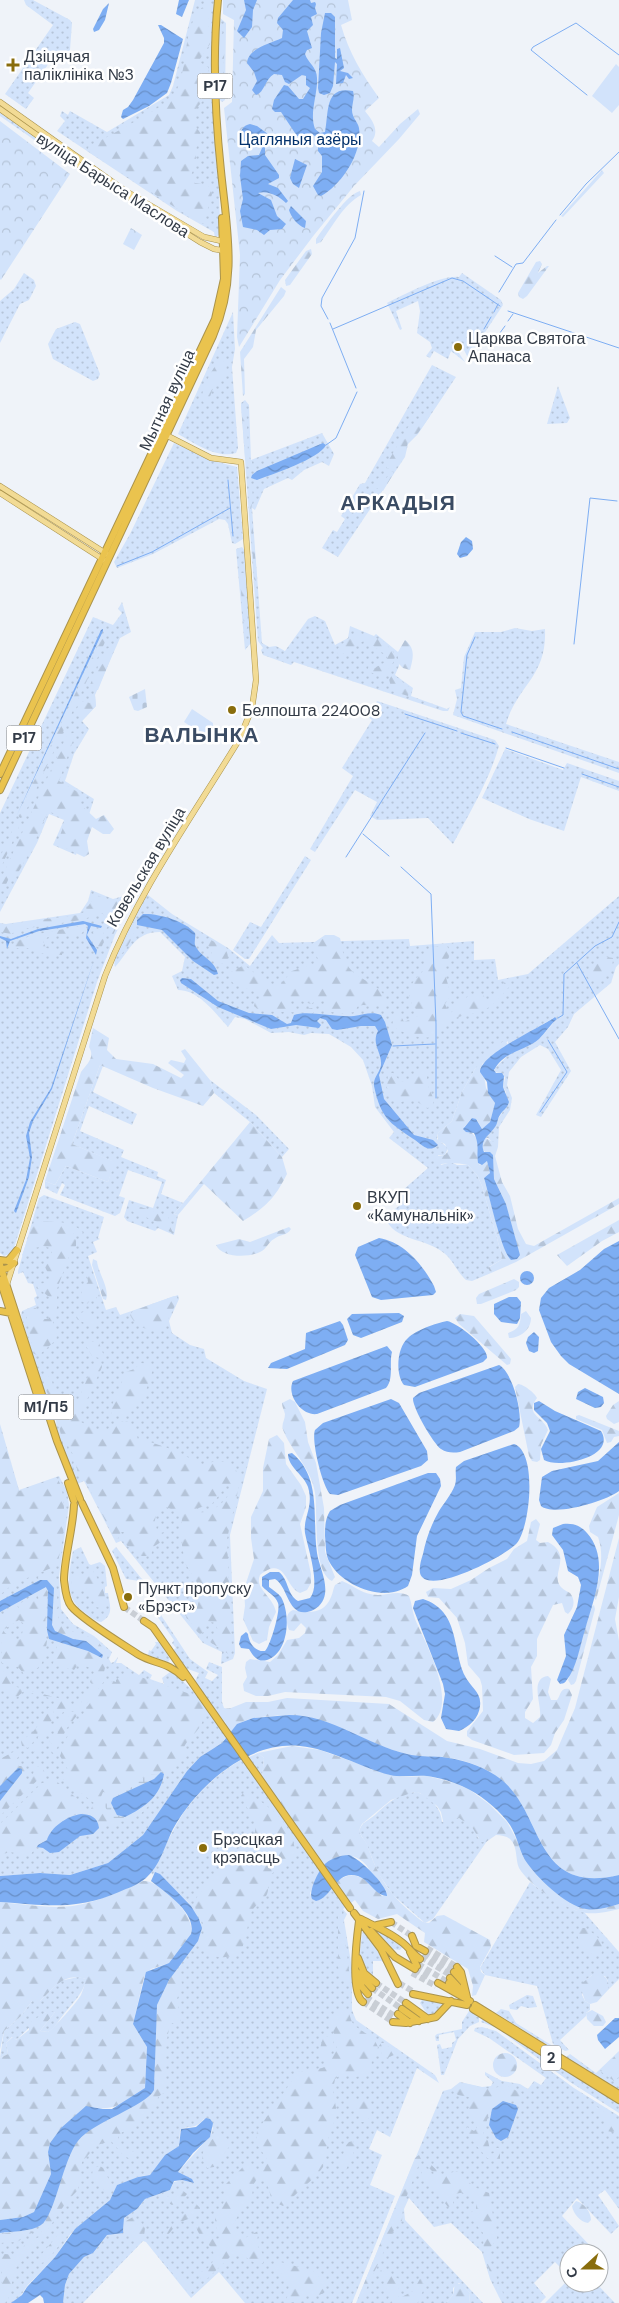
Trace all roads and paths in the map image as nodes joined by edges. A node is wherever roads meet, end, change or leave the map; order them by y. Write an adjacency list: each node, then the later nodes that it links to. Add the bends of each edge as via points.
1 (218, 0): 4 (highway, Р17, via 215,66)
2 (0, 102): 4 (main road, вуліца Барыса Маслова, via 124,190)
3 (0, 109): 4 (main road, вуліца Барыса Маслова, via 122,194 200,242 214,249)
4 (226, 247): 5 (highway, Мытная вуліца / Р17, via 223,286 214,320)
5 (164, 434): 8 (highway, Мытная вуліца / Р17); 11 (main road, Ковельская вуліца, via 211,458 241,462 255,695 239,740 141,899 117,946)
6 (0, 486): 8 (main road)
7 (0, 493): 8 (main road)
8 (105, 557): 9 (highway, Мытная вуліца / Р17); 10 (highway, Мытная вуліца / Р17)
9 (0, 774)
10 (0, 790)
11 (17, 1250): 12 (highway, via 8,1260); 13 (main road, Ковельская вуліца)
12 (0, 1260)
13 (14, 1263): 14 (highway); 16 (main road, Ковельская вуліца)
14 (1, 1269): 16 (highway, М1/П5)
15 (0, 1280): 18 (highway, М1/П5)
16 (7, 1284): 19 (highway, М1/П5)
17 (0, 1311): 18 (highway)
18 (11, 1313): 19 (highway, М1/П5, via 16,1337)
19 (29, 1362): 20 (highway, М1/П5)
20 (78, 1502): 21 (highway, М1/П5, via 113,1568); 23 (highway, М1/П5, via 64,1580 70,1604 131,1650 174,1668)
21 (124, 1607)
22 (144, 1621): 23 (highway, М1/П5, via 153,1627)
23 (199, 1694): 24 (highway, М1/П5)
24 (360, 1921): 26 (highway); 29 (highway, via 395,1956); 30 (highway); 33 (highway, via 381,1949); 35 (highway, via 359,1962)
25 (390, 1922): 26 (highway)
26 (377, 1925): 28 (highway)
27 (412, 1936): 29 (highway)
28 (408, 1948): 29 (highway); 29 (highway)
29 (419, 1957)
30 (356, 1963): 31 (highway); 35 (highway)
31 (357, 1976): 35 (highway); 35 (highway, via 357,1987)
32 (452, 1976): 34 (highway); 38 (highway); 38 (highway, via 465,1985)
33 (397, 1979)
34 (437, 1984)
35 (369, 1993)
36 (417, 1993): 37 (highway, 2)
37 (452, 2000): 38 (highway, 2); 39 (highway, via 440,2014)
38 (470, 2003): 40 (highway, 2); 41 (highway, 2)
39 (417, 2021): 39 (highway, via 399,2013)
40 (619, 2094)
41 (619, 2100)

